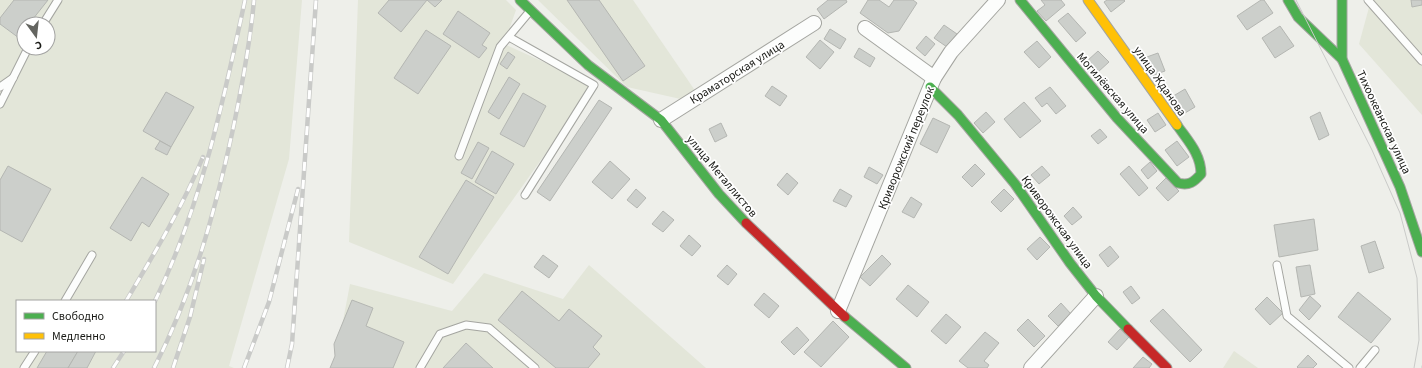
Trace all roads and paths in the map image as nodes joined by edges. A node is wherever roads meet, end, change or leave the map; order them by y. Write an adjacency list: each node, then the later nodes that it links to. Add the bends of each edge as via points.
1 (58, 0): 10 (lane)
2 (520, 0): 9 (street, улица Металлистов)
3 (998, 0): 19 (street, Криворожский переулок, via 952,52)
4 (1020, 0): 24 (street, Могилёвская улица, via 1117,118 1178,183 1186,186)
5 (1088, 0): 24 (street, улица Жданова, via 1198,155 1201,174)
6 (1288, 0): 16 (street, via 1298,17)
7 (1342, 0): 16 (street, Тихоокеанская улица)
8 (1368, 0): 17 (lane)
9 (530, 10): 14 (lane); 22 (street, улица Металлистов, via 588,65)
10 (48, 16)
11 (814, 23): 22 (street, Краматорская улица)
12 (1319, 23): 16 (street)
13 (865, 28): 19 (street)
14 (509, 37): 23 (lane, via 500,47); 25 (lane, via 594,85)
15 (24, 56): 18 (lane)
16 (1342, 59): 26 (street, Тихоокеанская улица, via 1400,186)
17 (1422, 61)
18 (13, 78): 20 (lane); 21 (lane)
19 (932, 82): 29 (street, Криворожская улица, via 1015,184); 31 (street, Криворожский переулок)
20 (0, 87)
21 (0, 104)
22 (661, 120): 31 (street, улица Металлистов, via 719,194)
23 (459, 156)
24 (1197, 179)
25 (525, 195)
26 (1422, 252)
27 (92, 255): 30 (lane)
28 (1276, 265): 40 (lane, via 1287,316)
29 (1096, 296): 38 (street); 39 (street, Криворожская улица)
30 (65, 300)
31 (838, 311): 37 (street, улица Металлистов)
32 (1375, 350): 41 (lane)
33 (33, 352): 34 (lane)
34 (24, 368)
35 (420, 368): 36 (lane, via 440,334 466,325 489,328)
36 (535, 368)
37 (906, 368)
38 (1031, 368)
39 (1167, 368)
40 (1349, 368)
41 (1360, 368)

